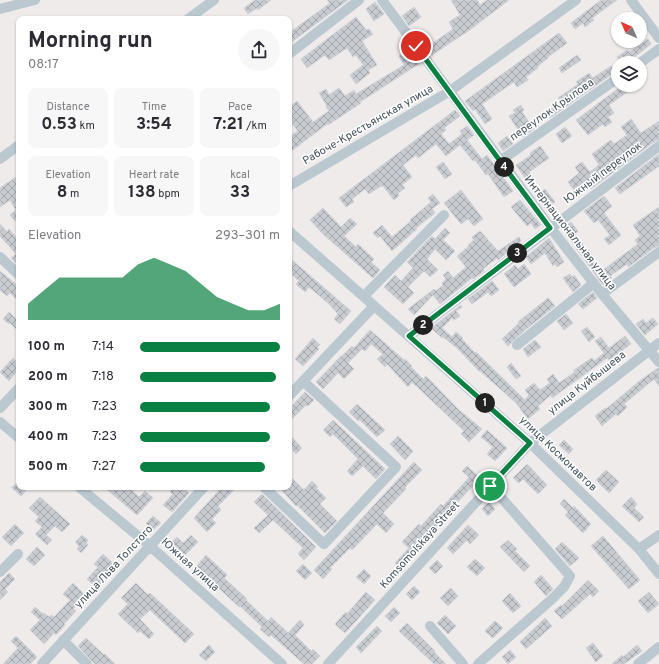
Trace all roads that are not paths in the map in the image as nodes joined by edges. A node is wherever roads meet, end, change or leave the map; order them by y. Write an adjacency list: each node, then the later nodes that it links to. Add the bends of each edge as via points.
1 (35, 0): 7 (street)
2 (214, 0): 8 (street)
3 (359, 0): 11 (street)
4 (382, 0): 14 (street, Интернациональная улица)
5 (576, 0): 14 (street, Рабоче-Крестьянская улица)
6 (631, 0): 9 (street)
7 (0, 9)
8 (192, 16)
9 (659, 38)
10 (659, 50): 12 (street)
11 (292, 52)
12 (647, 58)
13 (611, 83): 18 (street, переулок Крылова)
14 (450, 91): 18 (street, Интернациональная улица); 19 (street, Рабоче-Крестьянская улица)
15 (659, 146): 21 (street, Южный переулок)
16 (16, 147): 17 (street)
17 (0, 159)
18 (500, 161): 21 (street, Интернациональная улица)
19 (292, 184)
20 (444, 215): 28 (street)
21 (550, 228): 26 (street, Интернациональная улица); 30 (street, Южный переулок)
22 (292, 234): 28 (street, улица Космонавтов)
23 (659, 252): 27 (street)
24 (0, 257): 25 (street)
25 (16, 272)
26 (594, 283): 27 (street, Интернациональная улица); 32 (street)
27 (602, 294): 33 (street, Интернациональная улица)
28 (364, 296): 29 (street, улица Космонавтов)
29 (374, 306): 30 (street, улица Космонавтов); 35 (street)
30 (409, 336): 41 (street, улица Космонавтов)
31 (659, 343): 33 (street, улица Куйбышева)
32 (517, 345)
33 (648, 350): 34 (street, Интернациональная улица); 41 (street, улица Куйбышева)
34 (659, 362)
35 (303, 381): 37 (street); 45 (street, via 396,467 324,544)
36 (16, 391): 38 (street)
37 (292, 393)
38 (0, 408)
39 (0, 422): 40 (street)
40 (16, 435)
41 (530, 443): 42 (street, Komsomolskaya Street); 48 (street, улица Космонавтов)
42 (490, 486): 58 (street, Komsomolskaya Street); 60 (street, via 570,576 555,595)
43 (83, 490): 47 (street, Южная улица)
44 (201, 490): 47 (street, улица Льва Толстого)
45 (267, 490)
46 (659, 535): 48 (street)
47 (150, 546): 53 (street, улица Льва Толстого); 57 (street, Южная улица)
48 (639, 549): 51 (street, улица Космонавтов)
49 (18, 554): 50 (street)
50 (0, 572)
51 (659, 574)
52 (430, 626): 59 (street)
53 (63, 640): 55 (street, улица Льва Толстого); 56 (street)
54 (659, 647): 61 (street)
55 (42, 664)
56 (87, 664)
57 (282, 664)
58 (328, 664)
59 (463, 664)
60 (478, 664)
61 (638, 664)

